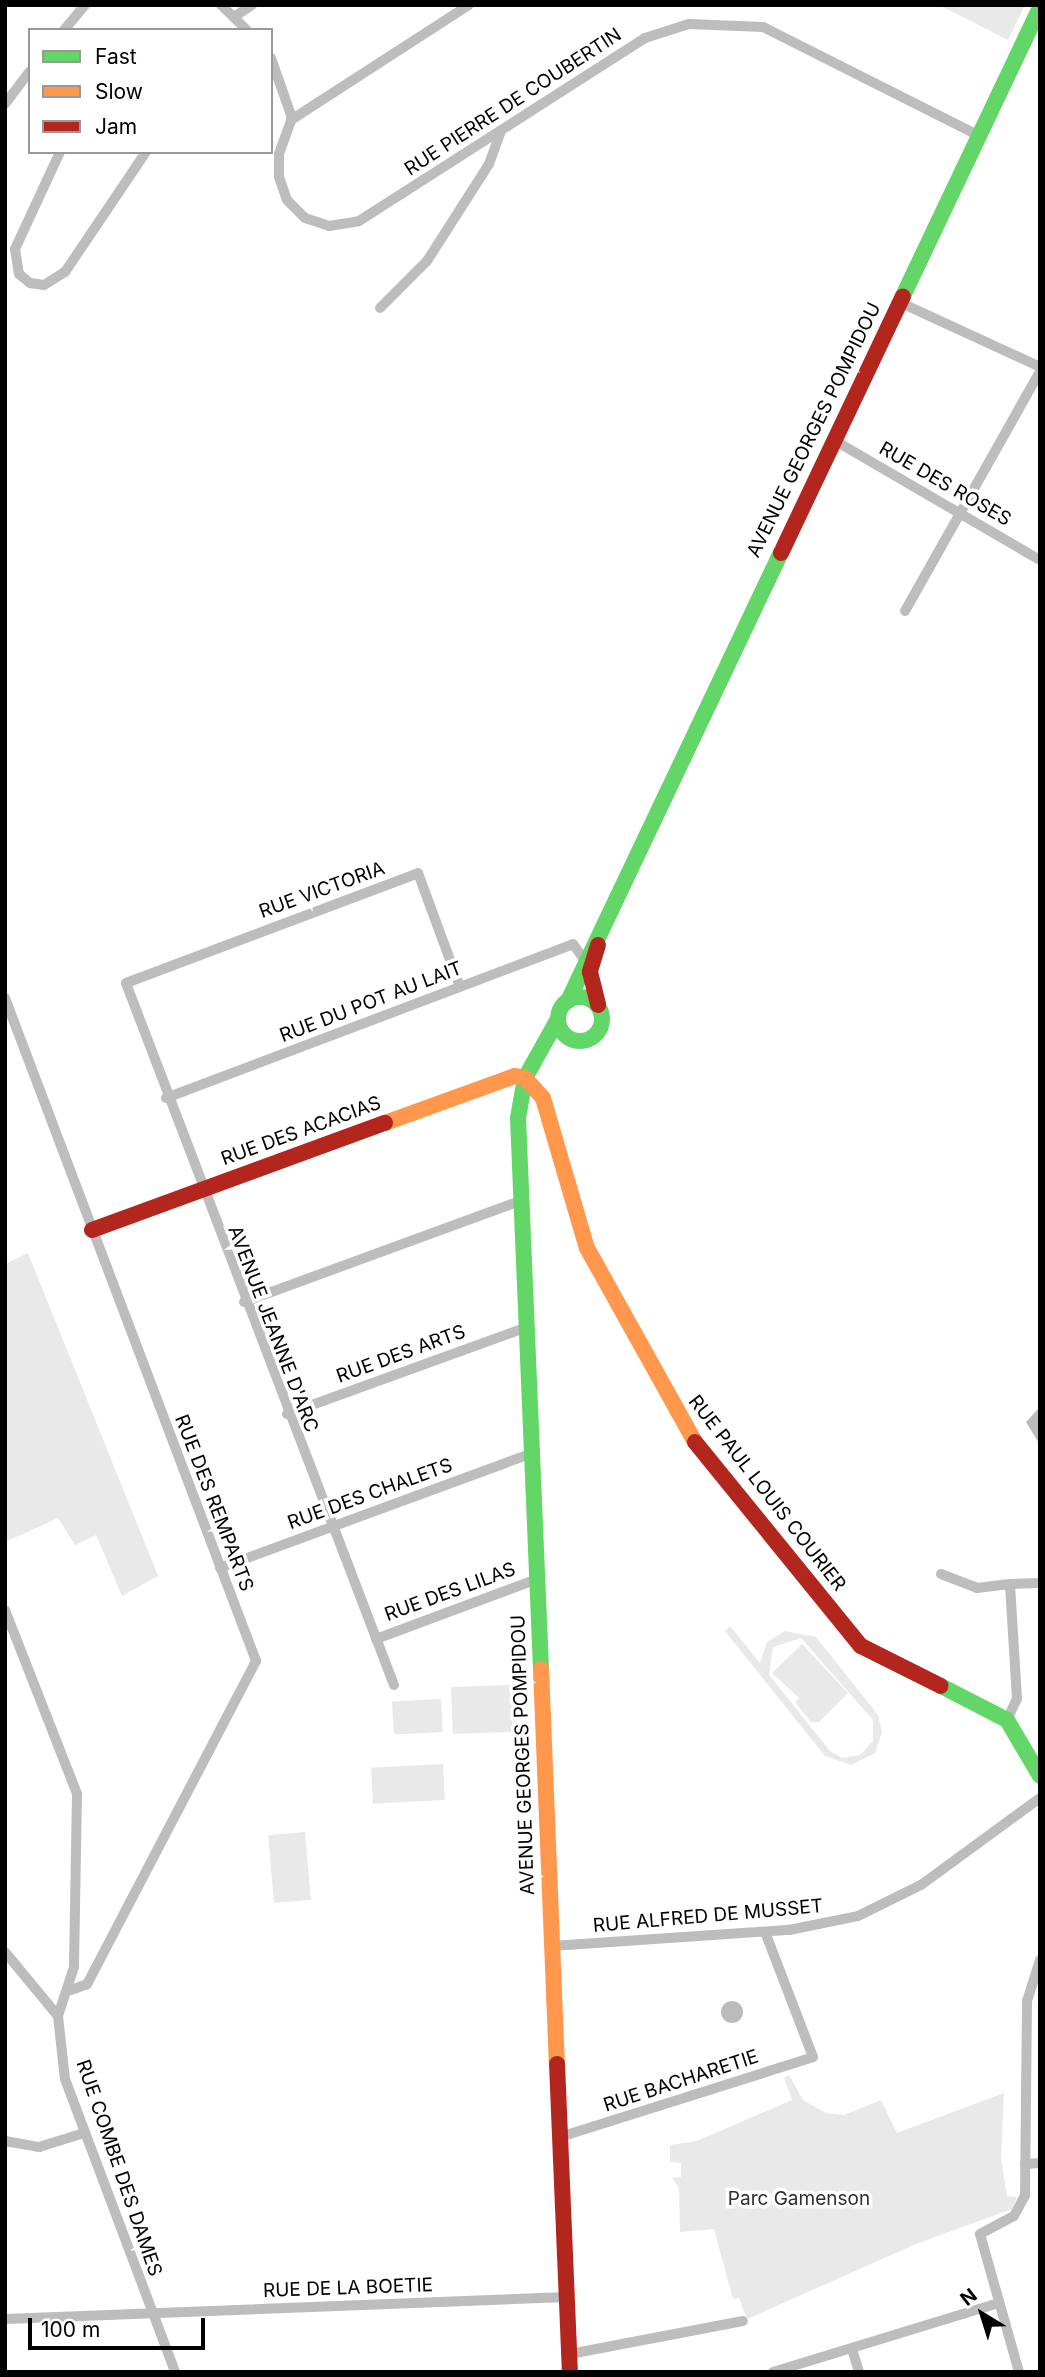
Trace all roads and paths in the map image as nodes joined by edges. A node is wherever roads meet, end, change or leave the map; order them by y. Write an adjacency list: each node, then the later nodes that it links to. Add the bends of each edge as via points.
1 (85, 5): 7 (street)
2 (220, 5): 6 (street)
3 (252, 5): 6 (street)
4 (469, 5): 12 (street)
5 (1040, 8): 14 (main road, AVENUE GEORGES POMPIDOU)
6 (234, 17): 8 (street)
7 (66, 28)
8 (245, 28)
9 (273, 62): 12 (street, via 286,89)
10 (28, 74): 11 (street)
11 (5, 104)
12 (291, 120): 13 (street, RUE PIERRE DE COUBERTIN, via 279,154 283,189 305,218 329,226 359,221)
13 (501, 131): 14 (street, RUE PIERRE DE COUBERTIN, via 645,38 724,21 763,27); 18 (street, via 489,164 427,261)
14 (980, 136): 17 (main road, AVENUE GEORGES POMPIDOU)
15 (59, 154): 16 (street, via 15,249 19,274 44,285 65,272)
16 (145, 154)
17 (899, 302): 19 (street); 20 (main road, AVENUE GEORGES POMPIDOU)
18 (380, 308)
19 (1040, 369): 21 (street)
20 (832, 439): 21 (street, RUE DES ROSES); 24 (main road, AVENUE GEORGES POMPIDOU)
21 (964, 515): 22 (street, RUE DES ROSES); 23 (street)
22 (1040, 560)
23 (905, 611)
24 (627, 872): 25 (main road, AVENUE GEORGES POMPIDOU); 30 (main road, AVENUE GEORGES POMPIDOU, via 590,972)
25 (583, 958): 27 (street, RUE DU POT AU LAIT, via 573,944); 29 (main road, AVENUE GEORGES POMPIDOU)
26 (126, 983): 27 (street, RUE VICTORIA, via 418,873); 34 (street, AVENUE JEANNE D'ARC)
27 (460, 987): 34 (street, RUE DU POT AU LAIT)
28 (5, 998): 37 (street, RUE DES REMPARTS)
29 (568, 1001): 30 (main road, via 586,997); 31 (main road)
30 (597, 1005): 32 (main road, via 598,1032)
31 (558, 1019): 32 (main road); 33 (main road, AVENUE GEORGES POMPIDOU)
32 (573, 1040): 33 (main road, AVENUE GEORGES POMPIDOU)
33 (530, 1081): 35 (main road, RUE DES ACACIAS, via 515,1076); 36 (main road, AVENUE GEORGES POMPIDOU, via 519,1136); 51 (main road, RUE PAUL LOUIS COURIER, via 587,1248 689,1434 861,1646)
34 (166, 1098): 35 (street, AVENUE JEANNE D'ARC)
35 (201, 1191): 37 (main road, RUE DES ACACIAS); 38 (street, AVENUE JEANNE D'ARC)
36 (523, 1200): 38 (street); 39 (main road, AVENUE GEORGES POMPIDOU)
37 (92, 1230): 43 (street, RUE DES REMPARTS)
38 (244, 1302): 40 (street, AVENUE JEANNE D'ARC)
39 (527, 1327): 40 (street, RUE DES ARTS); 41 (main road, AVENUE GEORGES POMPIDOU)
40 (287, 1414): 42 (street, AVENUE JEANNE D'ARC)
41 (532, 1453): 42 (street, RUE DES CHALETS); 45 (main road, AVENUE GEORGES POMPIDOU)
42 (331, 1527): 43 (street, RUE DES CHALETS); 49 (street, AVENUE JEANNE D'ARC)
43 (220, 1568): 58 (street, RUE DES REMPARTS, via 256,1672 87,1984)
44 (941, 1574): 47 (street, via 977,1588)
45 (537, 1579): 49 (street, RUE DES LILAS); 55 (main road, AVENUE GEORGES POMPIDOU)
46 (1040, 1583): 47 (street)
47 (1010, 1584): 51 (street, via 1017,1699)
48 (5, 1610): 58 (street, via 77,1794)
49 (376, 1639): 50 (street, AVENUE JEANNE D'ARC)
50 (394, 1685)
51 (1007, 1720): 52 (main road)
52 (1040, 1776)
53 (1040, 1798): 54 (street, RUE ALFRED DE MUSSET, via 920,1885 879,1907 831,1923)
54 (765, 1932): 55 (street, RUE ALFRED DE MUSSET); 63 (street, RUE BACHARETIE, via 813,2057)
55 (552, 1946): 63 (main road, AVENUE GEORGES POMPIDOU)
56 (5, 1952): 59 (street)
57 (1040, 1960): 60 (street, via 1027,2001)
58 (71, 1990): 59 (street)
59 (58, 2016): 62 (street, RUE COMBE DES DAMES, via 65,2079)
60 (1026, 2048): 61 (street); 66 (street)
61 (1040, 2048)
62 (84, 2133): 64 (street, via 39,2147); 69 (street, RUE COMBE DES DAMES)
63 (560, 2137): 67 (main road, AVENUE GEORGES POMPIDOU)
64 (5, 2141)
65 (1040, 2163): 66 (street)
66 (1025, 2164): 68 (street, via 1020,2209 980,2234)
67 (567, 2297): 69 (street, RUE DE LA BOETIE); 73 (main road, AVENUE GEORGES POMPIDOU)
68 (999, 2303): 72 (street); 78 (street)
69 (152, 2313): 70 (street, RUE DE LA BOETIE); 74 (street, RUE COMBE DES DAMES)
70 (5, 2319)
71 (743, 2321): 73 (street)
72 (852, 2348): 76 (street); 77 (street)
73 (570, 2354): 75 (main road, AVENUE GEORGES POMPIDOU)
74 (175, 2372)
75 (570, 2372)
76 (773, 2372)
77 (859, 2372)
78 (1019, 2372)

